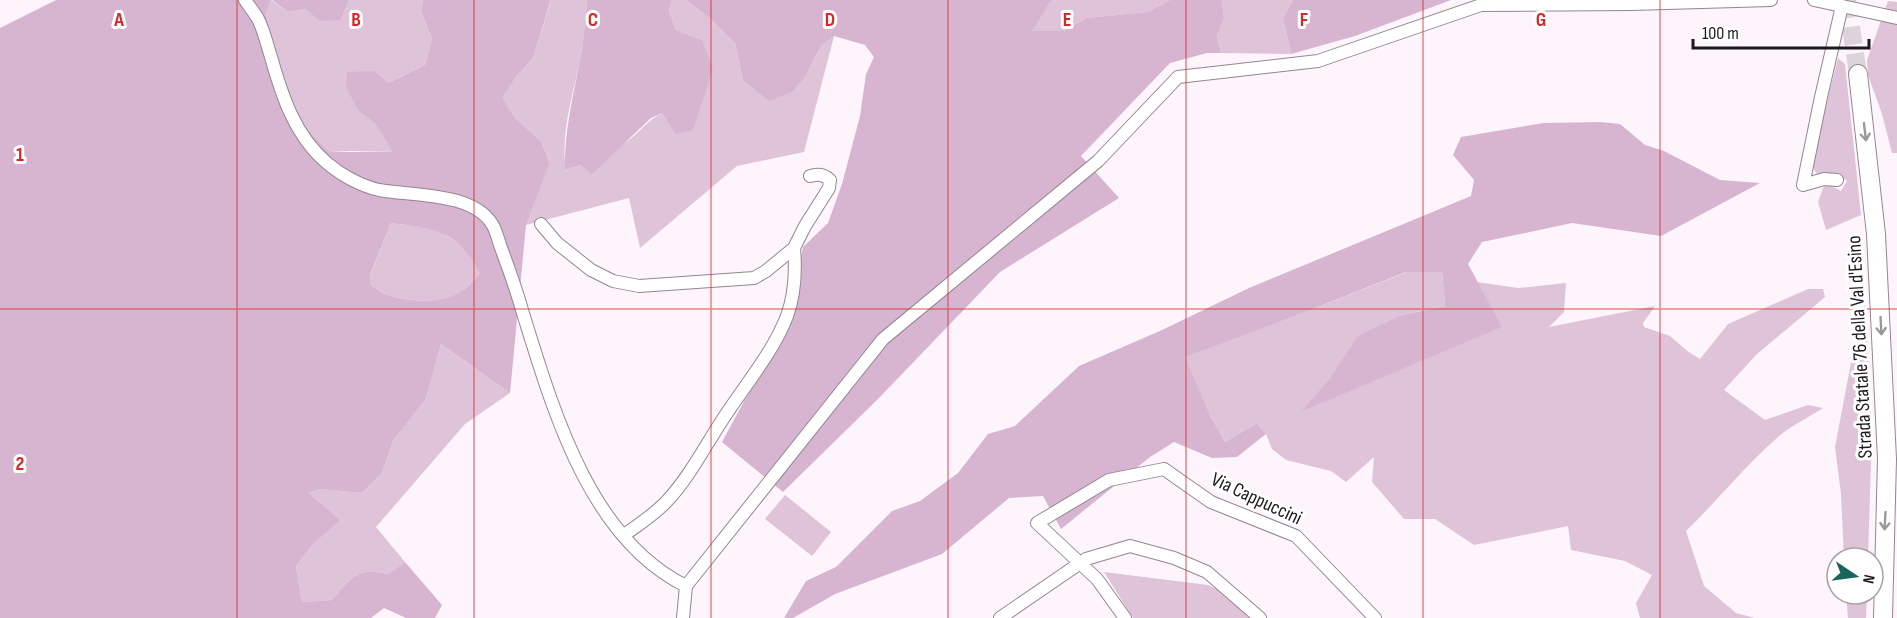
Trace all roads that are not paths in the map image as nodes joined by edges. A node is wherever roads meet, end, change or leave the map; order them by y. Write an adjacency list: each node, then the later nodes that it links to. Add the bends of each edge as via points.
1 (245, 0): 11 (street, via 258,19 284,103 303,138 327,164 353,181 377,189 475,207 492,224 571,451 591,489)
2 (1771, 0): 13 (street, via 1481,5 1318,61 1178,76 1098,161 883,339)
3 (1814, 0): 4 (street)
4 (1842, 6): 5 (street); 8 (street, via 1803,185)
5 (1897, 18)
6 (1858, 74): 19 (highway, Strada Statale 76 della Val d'Esino, one-way to 19, via 1876,234 1887,459)
7 (810, 176): 10 (street, via 825,176 830,180 829,188)
8 (1837, 180)
9 (541, 224): 10 (street, via 591,270 613,281 639,286 753,278)
10 (794, 248): 11 (street, via 793,290 787,316 766,355 688,476 666,502)
11 (624, 535): 13 (street, via 647,562)
12 (1080, 564): 15 (street); 16 (street, via 1097,579); 17 (street, via 1130,546 1174,558 1207,572); 18 (street, Via Cappuccini, via 1037,523 1109,480 1164,470 1212,502 1296,536)
13 (686, 586): 14 (street)
14 (684, 618)
15 (1000, 618)
16 (1125, 618)
17 (1260, 618)
18 (1375, 618)
19 (1883, 618)

